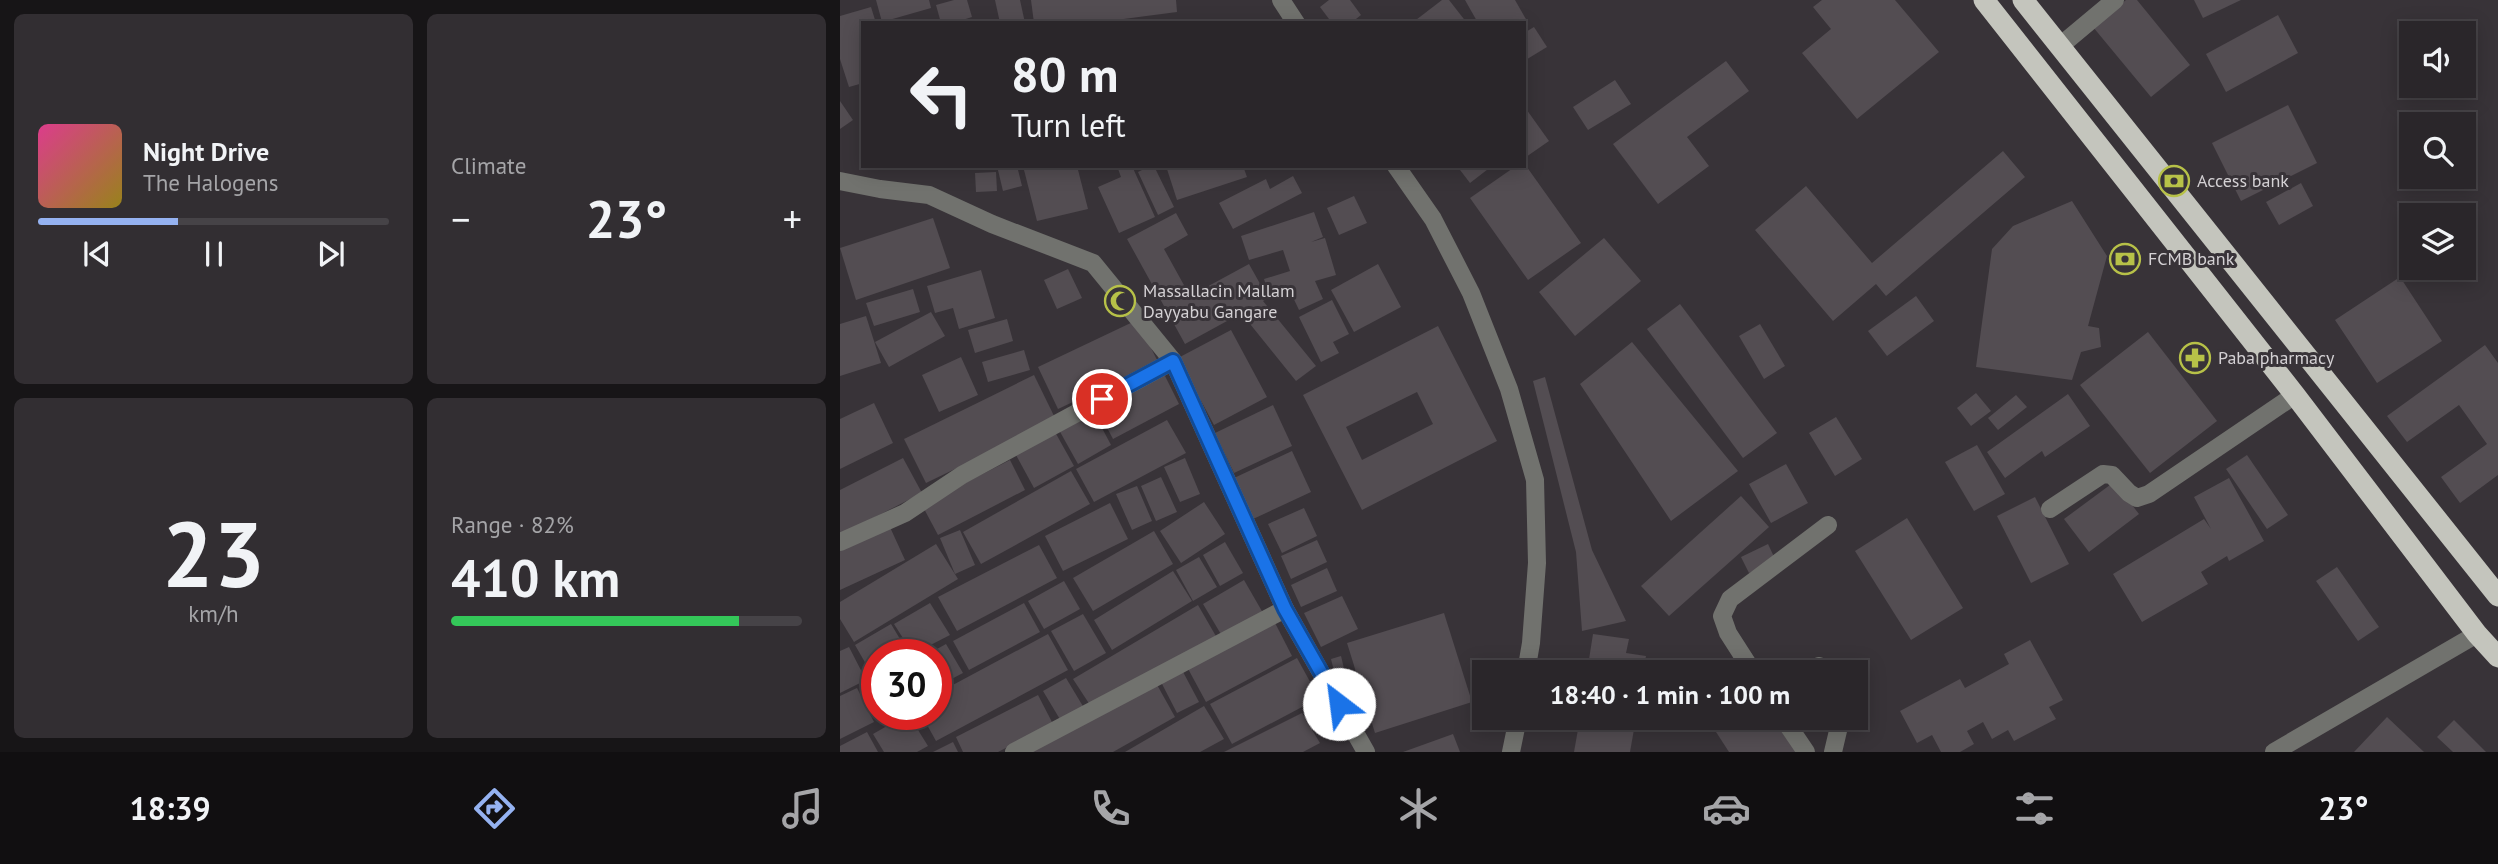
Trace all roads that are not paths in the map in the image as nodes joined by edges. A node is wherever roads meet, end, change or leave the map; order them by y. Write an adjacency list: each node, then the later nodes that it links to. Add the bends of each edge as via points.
1 (1281, 0): 5 (street)
2 (1984, 0): 10 (highway)
3 (2023, 0): 6 (highway)
4 (2115, 0): 6 (street)
5 (1296, 21)
6 (2060, 46): 14 (highway)
7 (1397, 168): 18 (street, via 1433,219 1471,293 1509,389 1535,480 1537,563)
8 (840, 181): 9 (street, via 929,195 1093,263)
9 (1173, 361): 13 (street, via 962,475 905,513); 15 (street)
10 (2295, 395): 11 (street, via 2149,494 2137,498 2112,475 2103,474); 16 (highway)
11 (2050, 509)
12 (1828, 525): 19 (street, via 1730,599 1722,616)
13 (840, 542)
14 (2498, 596)
15 (1285, 609): 23 (street); 24 (street)
16 (2477, 634): 17 (highway); 28 (street)
17 (2498, 657)
18 (1528, 660)
19 (1745, 660)
20 (1516, 730): 25 (street)
21 (1791, 730): 26 (street)
22 (1838, 730): 27 (street)
23 (1014, 752)
24 (1366, 752)
25 (1511, 752)
26 (1806, 752)
27 (1833, 752)
28 (2274, 752)

